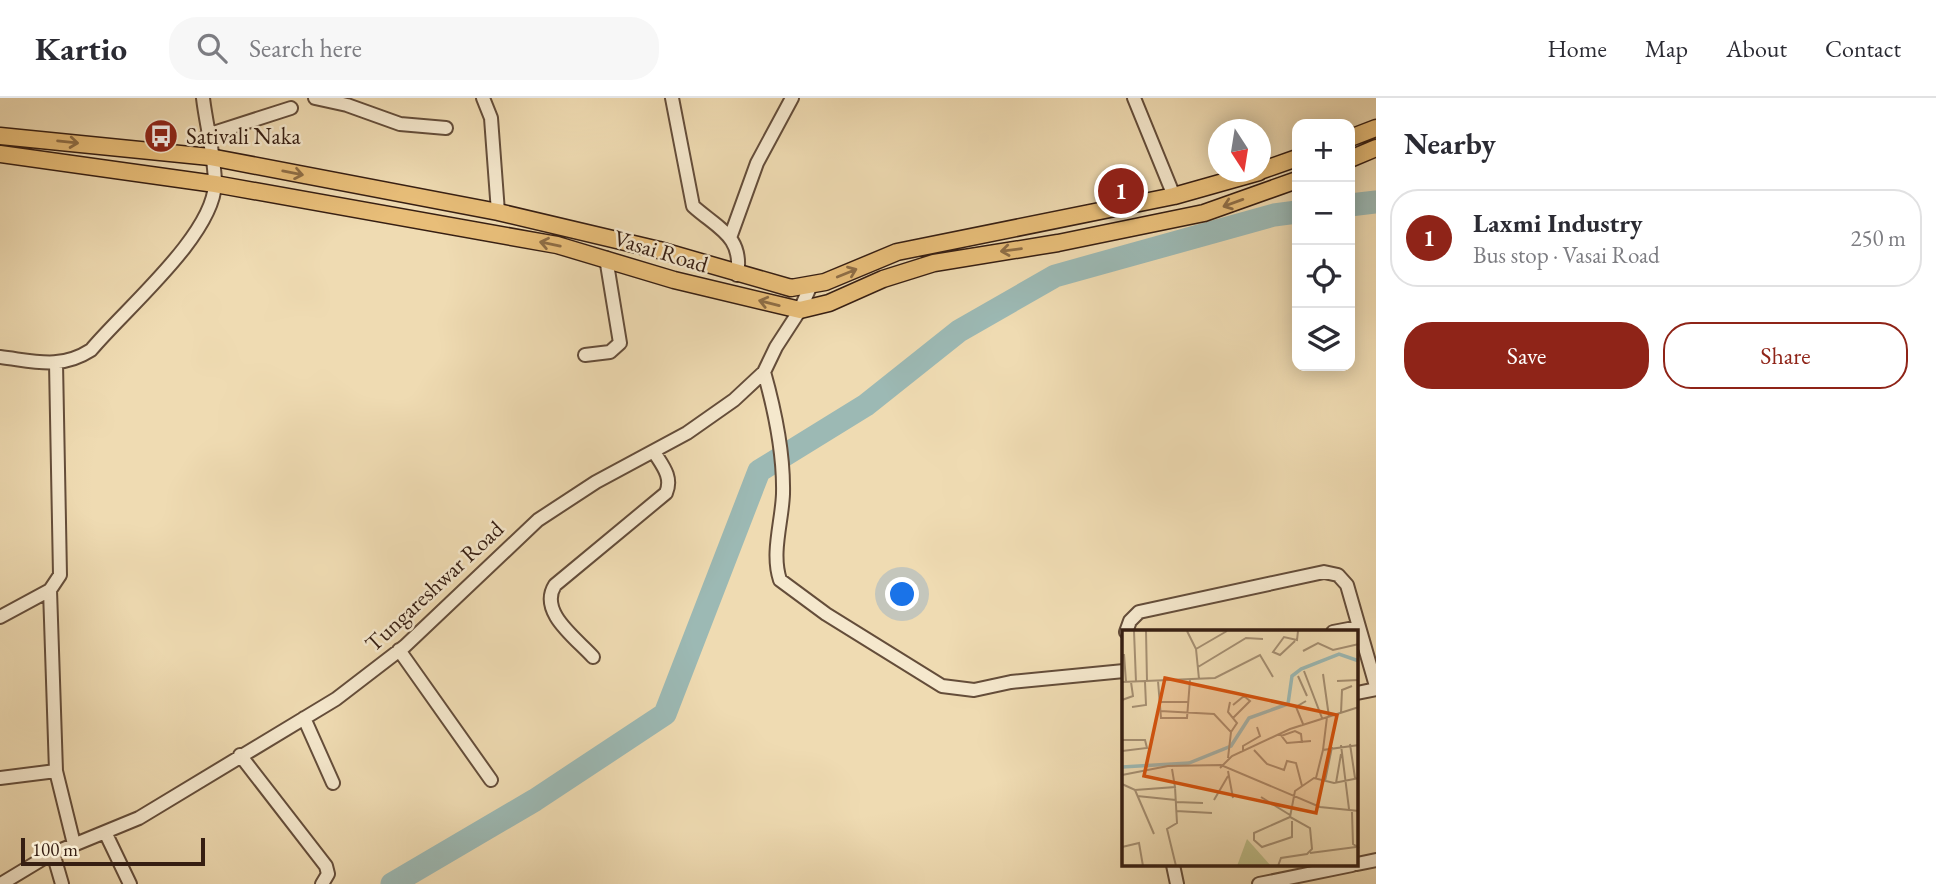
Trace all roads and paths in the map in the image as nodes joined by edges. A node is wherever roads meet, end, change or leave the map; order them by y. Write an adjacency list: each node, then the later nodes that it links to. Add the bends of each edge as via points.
1 (203, 98): 10 (street)
2 (315, 98): 8 (street, via 400,124)
3 (484, 98): 23 (street, via 491,118)
4 (672, 98): 24 (street, via 693,206)
5 (792, 98): 24 (street, via 757,163)
6 (1134, 98): 22 (street)
7 (291, 108): 10 (street)
8 (446, 128)
9 (1376, 128): 12 (main road)
10 (208, 135): 15 (street)
11 (0, 136): 15 (main road, Vasai Road, one-way to 15)
12 (1355, 136)
13 (1376, 148): 16 (main road)
14 (0, 153): 21 (main road, Vasai Road)
15 (210, 157): 21 (street); 23 (main road, Vasai Road, one-way to 23)
16 (1355, 157)
17 (1292, 160): 18 (main road, Vasai Road)
18 (1271, 167)
19 (1222, 182): 22 (main road, Vasai Road)
20 (1292, 182): 28 (main road, Vasai Road, one-way to 28, via 1204,213 934,263)
21 (215, 184): 25 (main road, Vasai Road, one-way to 21); 31 (street, via 197,231 160,275 90,349 70,362)
22 (1174, 196): 27 (main road, Vasai Road, one-way to 22, via 897,252)
23 (498, 212): 26 (main road, Vasai Road, via 659,250)
24 (731, 235): 26 (street, via 737,251)
25 (606, 258): 28 (main road, Vasai Road, one-way to 25, via 674,280); 29 (street, via 620,342 610,352)
26 (737, 275): 27 (main road, Vasai Road, via 791,288)
27 (810, 287): 28 (street, Tungareshwar Road)
28 (800, 310): 32 (street, Tungareshwar Road)
29 (585, 355)
30 (0, 356): 31 (street)
31 (56, 363): 34 (street, via 62,561 60,575)
32 (764, 372): 33 (street, Tungareshwar Road, via 734,400); 41 (street, via 778,431 783,493 776,555 779,580 942,686 974,690)
33 (654, 452): 39 (street, Tungareshwar Road, via 538,520); 40 (street, via 668,477 666,493 550,593 551,611)
34 (50, 590): 35 (street); 46 (street)
35 (0, 617)
36 (1359, 627): 37 (street, via 1347,585 1338,575 1324,572 1139,612); 38 (street); 42 (street)
37 (1127, 630)
38 (1343, 630)
39 (400, 650): 44 (street, Tungareshwar Road); 48 (street)
40 (593, 657)
41 (1122, 671)
42 (1376, 687): 43 (street)
43 (1358, 693)
44 (304, 718): 45 (street, Tungareshwar Road); 49 (street)
45 (240, 755): 50 (street, Tungareshwar Road); 60 (street, via 326,866 327,880)
46 (56, 771): 47 (street); 51 (street)
47 (0, 778)
48 (491, 780)
49 (333, 783)
50 (106, 834): 51 (street, Tungareshwar Road); 59 (street)
51 (74, 845): 52 (street, Tungareshwar Road)
52 (54, 853): 57 (street, Tungareshwar Road); 58 (street)
53 (1376, 860): 54 (street)
54 (1358, 864)
55 (1173, 866): 61 (street)
56 (1347, 866): 62 (street)
57 (1, 884)
58 (62, 884)
59 (130, 884)
60 (322, 884)
61 (1177, 884)
62 (1259, 884)

